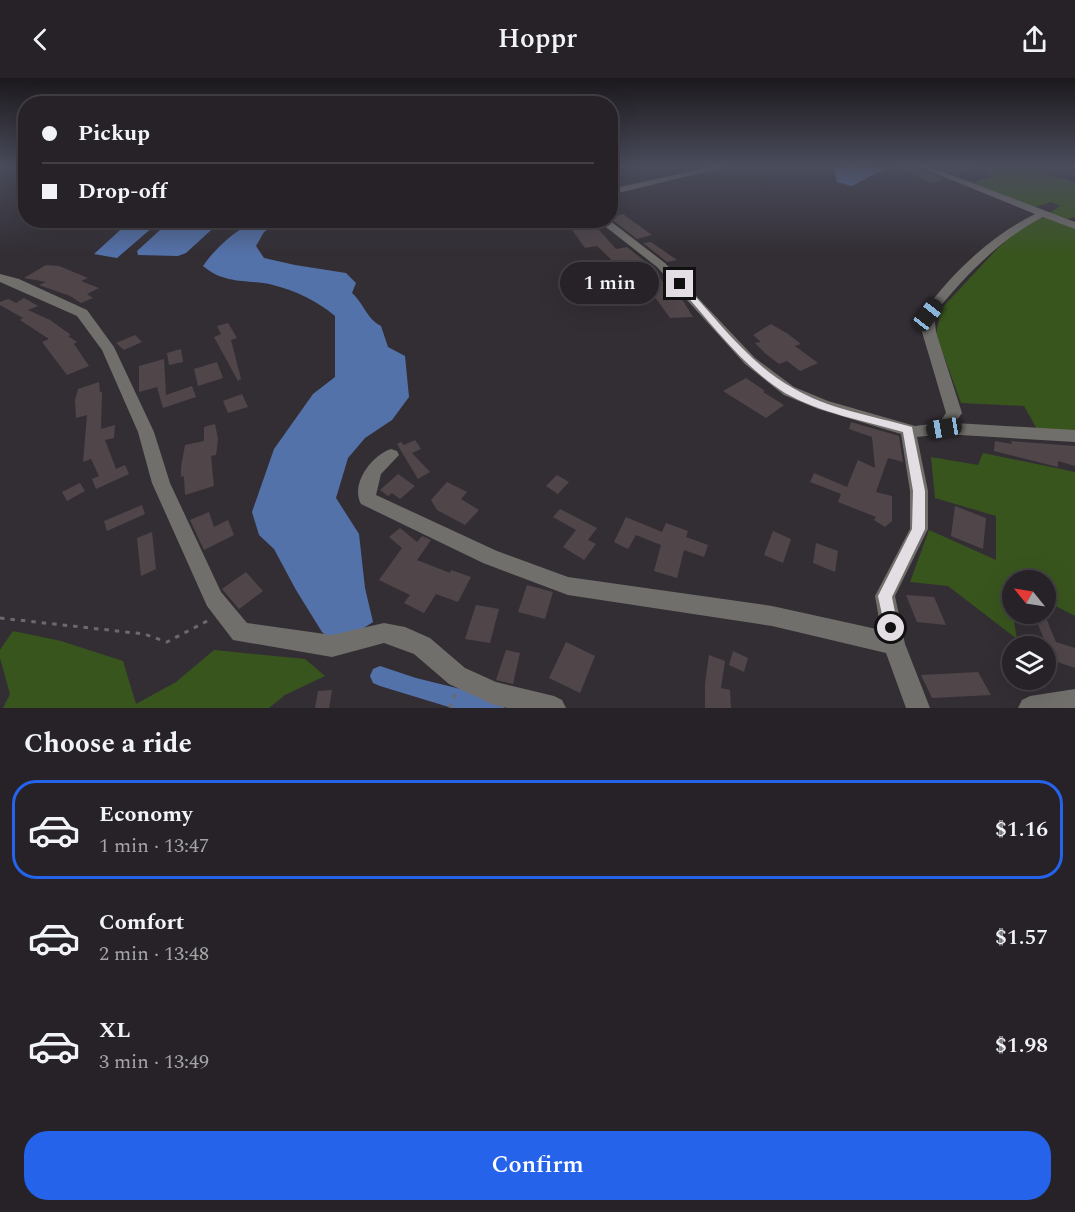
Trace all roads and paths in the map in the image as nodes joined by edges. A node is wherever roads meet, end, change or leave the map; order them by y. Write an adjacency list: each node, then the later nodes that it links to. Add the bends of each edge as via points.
1 (995, 195): 2 (street)
2 (1042, 214): 3 (street); 6 (street, via 1004,236 928,315 929,332 954,413)
3 (1072, 223)
4 (612, 228): 7 (street, via 661,266 750,361 789,391)
5 (0, 278): 10 (street, via 82,313 109,350 146,432 161,483 214,599)
6 (944, 428): 7 (street); 8 (street)
7 (908, 430): 12 (street, via 919,491 919,529 885,596)
8 (1075, 436)
9 (391, 455): 12 (street, via 373,471 367,499 490,558 568,586 772,616)
10 (224, 612): 11 (path, via 167,642 144,634); 16 (street, via 241,633 332,646 384,633 405,638 422,646 457,676 494,693)
11 (0, 618)
12 (894, 644): 17 (street)
13 (456, 693): 15 (path)
14 (1075, 701): 18 (street)
15 (450, 708)
16 (554, 708)
17 (918, 708)
18 (1030, 708)

